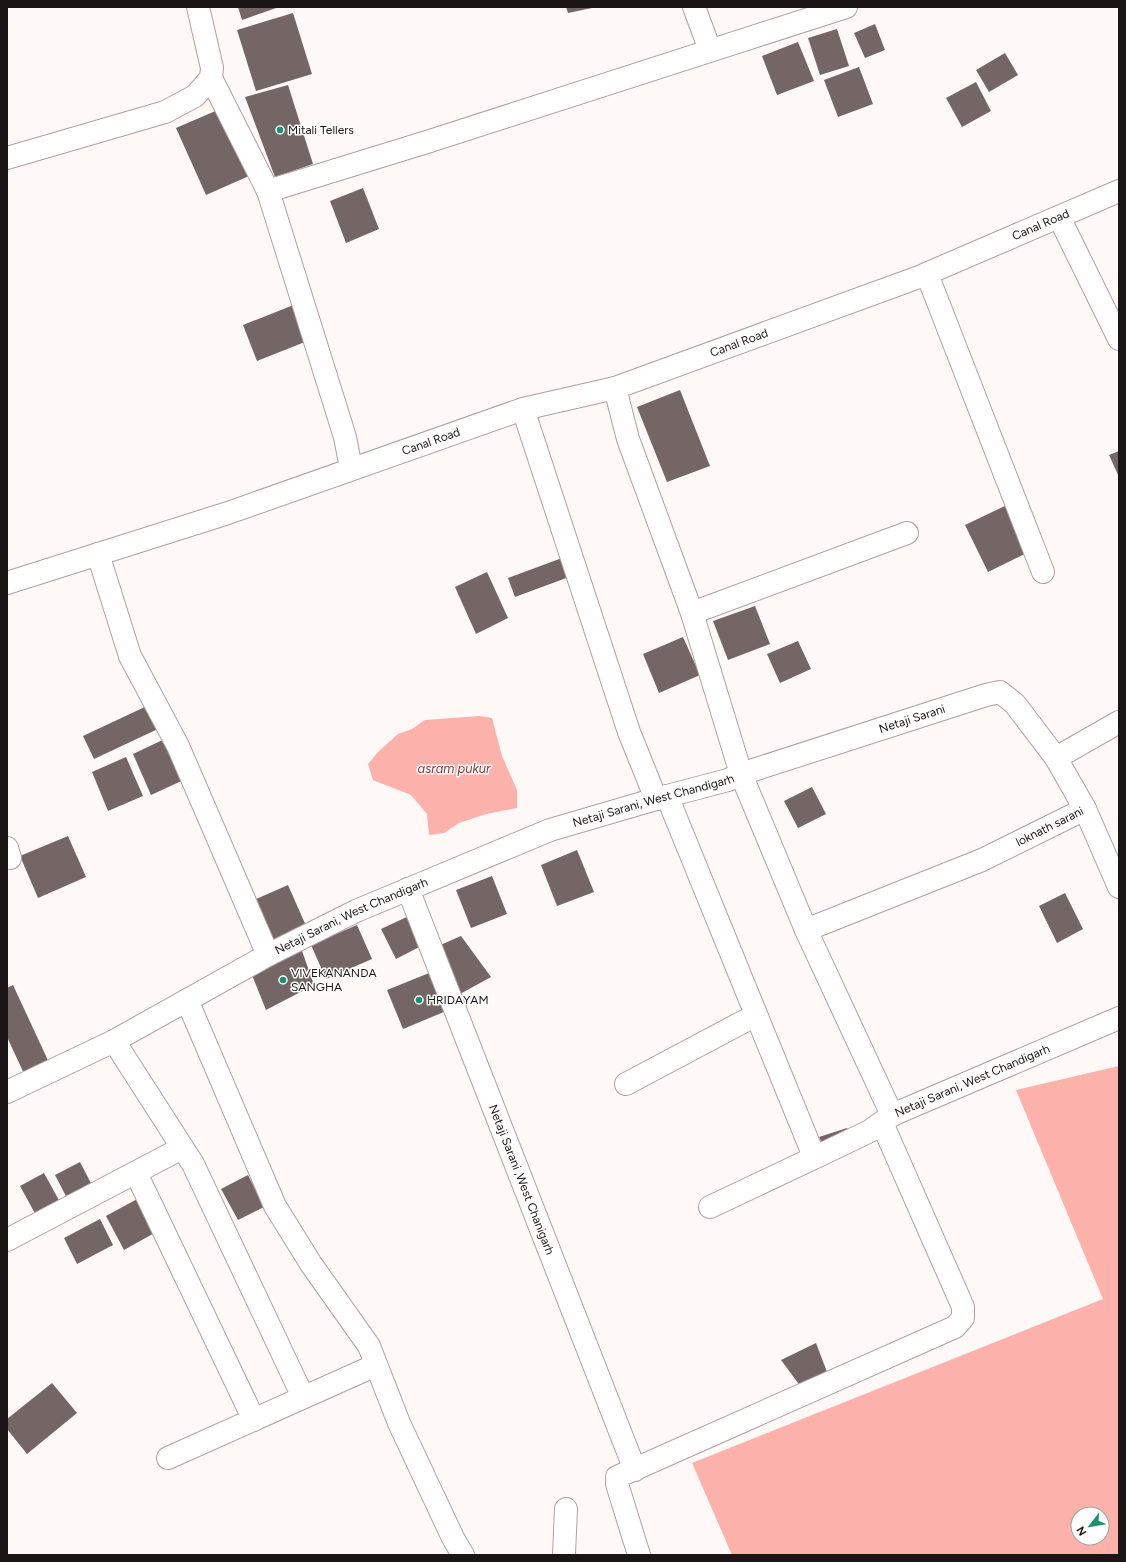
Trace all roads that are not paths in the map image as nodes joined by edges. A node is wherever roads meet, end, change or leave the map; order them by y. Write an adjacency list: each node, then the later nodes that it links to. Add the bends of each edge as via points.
1 (198, 7): 5 (street, via 212,68)
2 (694, 7): 4 (street)
3 (846, 7): 4 (street)
4 (710, 50): 7 (street)
5 (211, 78): 6 (street, via 195,96 165,112); 7 (street)
6 (7, 158)
7 (268, 191): 14 (street, via 332,396)
8 (1119, 191): 9 (street, Canal Road)
9 (1060, 217): 10 (street, Canal Road); 11 (street)
10 (927, 274): 12 (street, Canal Road); 17 (street)
11 (1119, 339)
12 (615, 388): 13 (street, Canal Road); 19 (street, via 628,440)
13 (523, 409): 14 (street, Canal Road); 23 (street, via 629,732)
14 (351, 468): 16 (street, Canal Road, via 228,513)
15 (907, 533): 19 (street)
16 (98, 554): 18 (street); 28 (street, via 130,656 178,746)
17 (1043, 572)
18 (7, 583)
19 (692, 613): 22 (street)
20 (1119, 722): 21 (street)
21 (1056, 758): 22 (street, Netaji Sarani, via 1015,704 1000,692); 24 (street, loknath sarani)
22 (741, 774): 23 (street, Netaji Sarani, West Chandigarh, via 728,780); 27 (street, Netaji Sarani, West Chandigarh)
23 (662, 797): 26 (street, Netaji Sarani, West Chandigarh, via 550,830); 30 (street)
24 (1085, 809): 25 (street); 27 (street, loknath sarani, via 982,860)
25 (1119, 887)
26 (408, 889): 28 (street, Netaji Sarani, West Chandigarh); 45 (street, Netaji Sarani ,West Chanigarh)
27 (806, 930): 35 (street, Netaji Sarani, West Chandigarh)
28 (268, 954): 29 (street, Netaji Sarani, West Chandigarh)
29 (187, 1000): 32 (street, Netaji Sarani, West Chandigarh); 41 (street, via 275,1206 311,1264 369,1346)
30 (756, 1015): 33 (street); 37 (street, via 811,1149 814,1154)
31 (1119, 1018): 35 (street, Netaji Sarani, West Chandigarh)
32 (114, 1041): 34 (street, Netaji Sarani, West Chandigarh); 36 (street)
33 (626, 1084)
34 (7, 1092)
35 (887, 1119): 37 (street, via 870,1131); 45 (street, via 963,1307 963,1318 955,1327)
36 (182, 1148): 38 (street); 42 (street, via 196,1171)
37 (820, 1155): 39 (street)
38 (136, 1173): 40 (street); 43 (street)
39 (710, 1207)
40 (7, 1240)
41 (376, 1365): 42 (street); 47 (street, via 399,1423 453,1538)
42 (303, 1397): 43 (street)
43 (254, 1420): 44 (street)
44 (168, 1458)
45 (635, 1470): 49 (street, via 617,1477 617,1484)
46 (566, 1509): 48 (street)
47 (464, 1555)
48 (564, 1555)
49 (638, 1555)

